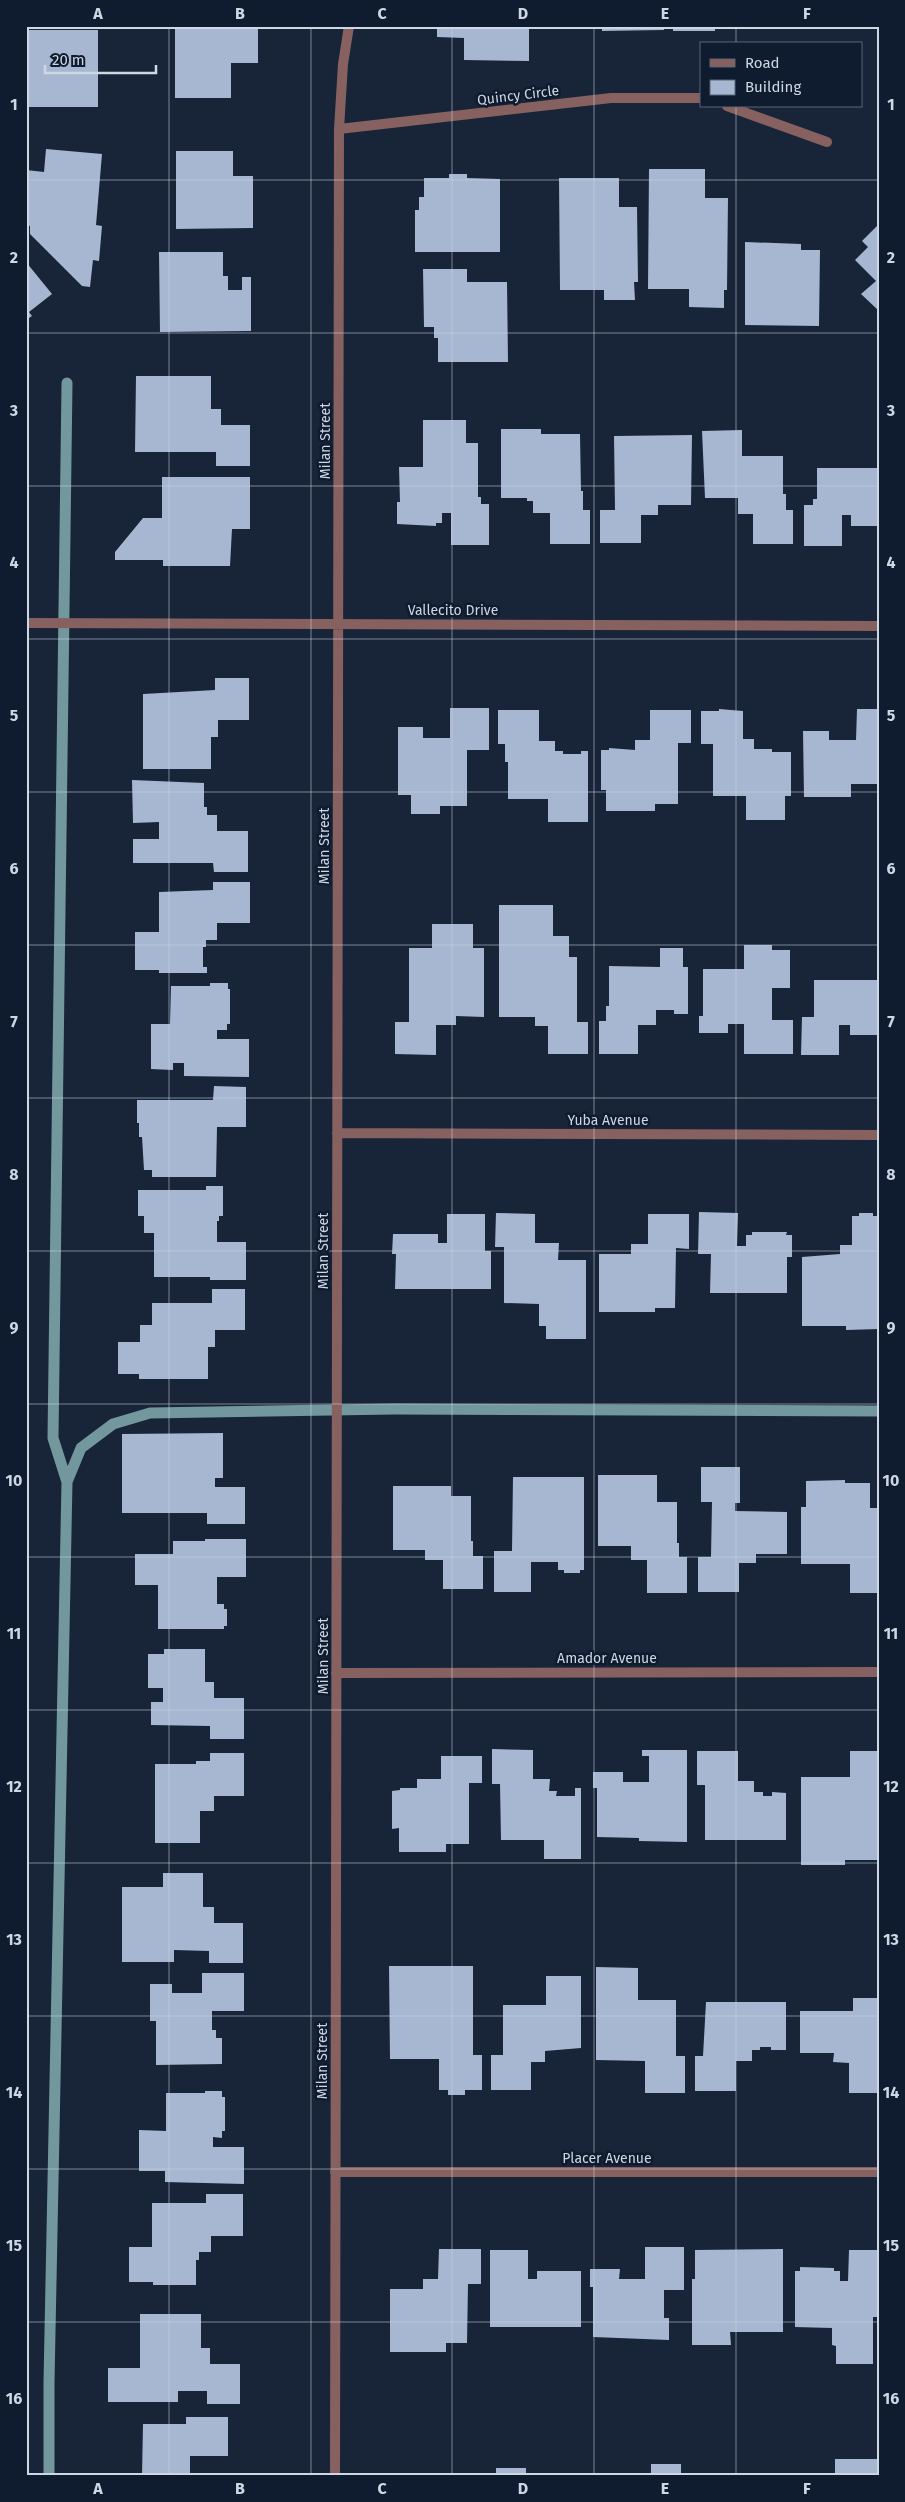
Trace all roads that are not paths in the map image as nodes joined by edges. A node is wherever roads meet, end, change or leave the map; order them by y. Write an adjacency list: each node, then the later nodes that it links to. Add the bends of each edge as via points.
1 (349, 26): 4 (street, Milan Street)
2 (700, 98): 4 (street, Quincy Circle, via 612,98)
3 (733, 108): 5 (street)
4 (339, 129): 7 (street, Milan Street)
5 (827, 142)
6 (26, 623): 7 (street, Vallecito Drive)
7 (339, 624): 8 (street, Vallecito Drive); 9 (street, Milan Street)
8 (879, 626)
9 (337, 1133): 10 (street, Yuba Avenue); 12 (street, Milan Street)
10 (879, 1135)
11 (879, 1672): 12 (street, Amador Avenue)
12 (336, 1673): 13 (street, Milan Street)
13 (335, 2172): 14 (street, Placer Avenue); 15 (street, Milan Street)
14 (879, 2172)
15 (335, 2476)

